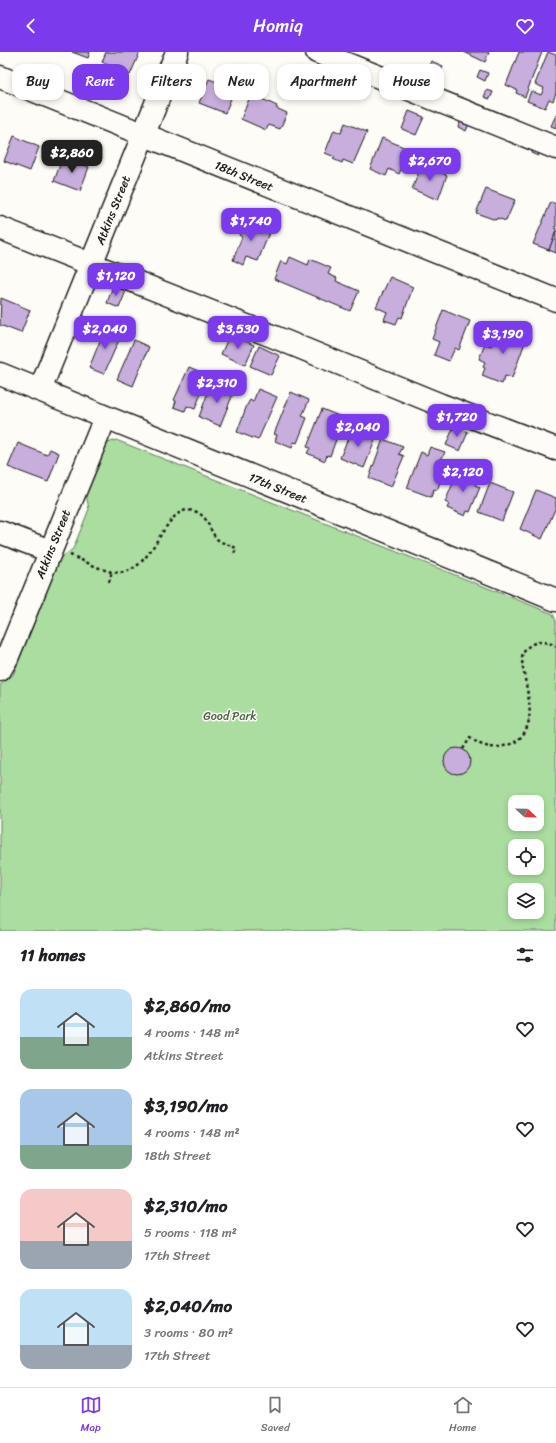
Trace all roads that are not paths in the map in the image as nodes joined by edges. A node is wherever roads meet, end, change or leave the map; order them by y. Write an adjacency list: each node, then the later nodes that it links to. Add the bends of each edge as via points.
1 (177, 52): 4 (street, Atkins Street)
2 (317, 52): 5 (street)
3 (0, 77): 4 (street, 18th Street)
4 (143, 136): 7 (street, Atkins Street); 8 (street, 18th Street)
5 (556, 148)
6 (0, 228): 7 (street)
7 (91, 264): 10 (street, Atkins Street); 12 (street)
8 (556, 300)
9 (0, 374): 10 (street, 17th Street)
10 (40, 390): 11 (street, 17th Street)
11 (105, 418): 14 (street, Atkins Street); 15 (street, 17th Street)
12 (556, 449)
13 (0, 532): 14 (street)
14 (58, 552): 16 (street, Atkins Street)
15 (556, 600)
16 (0, 670)

